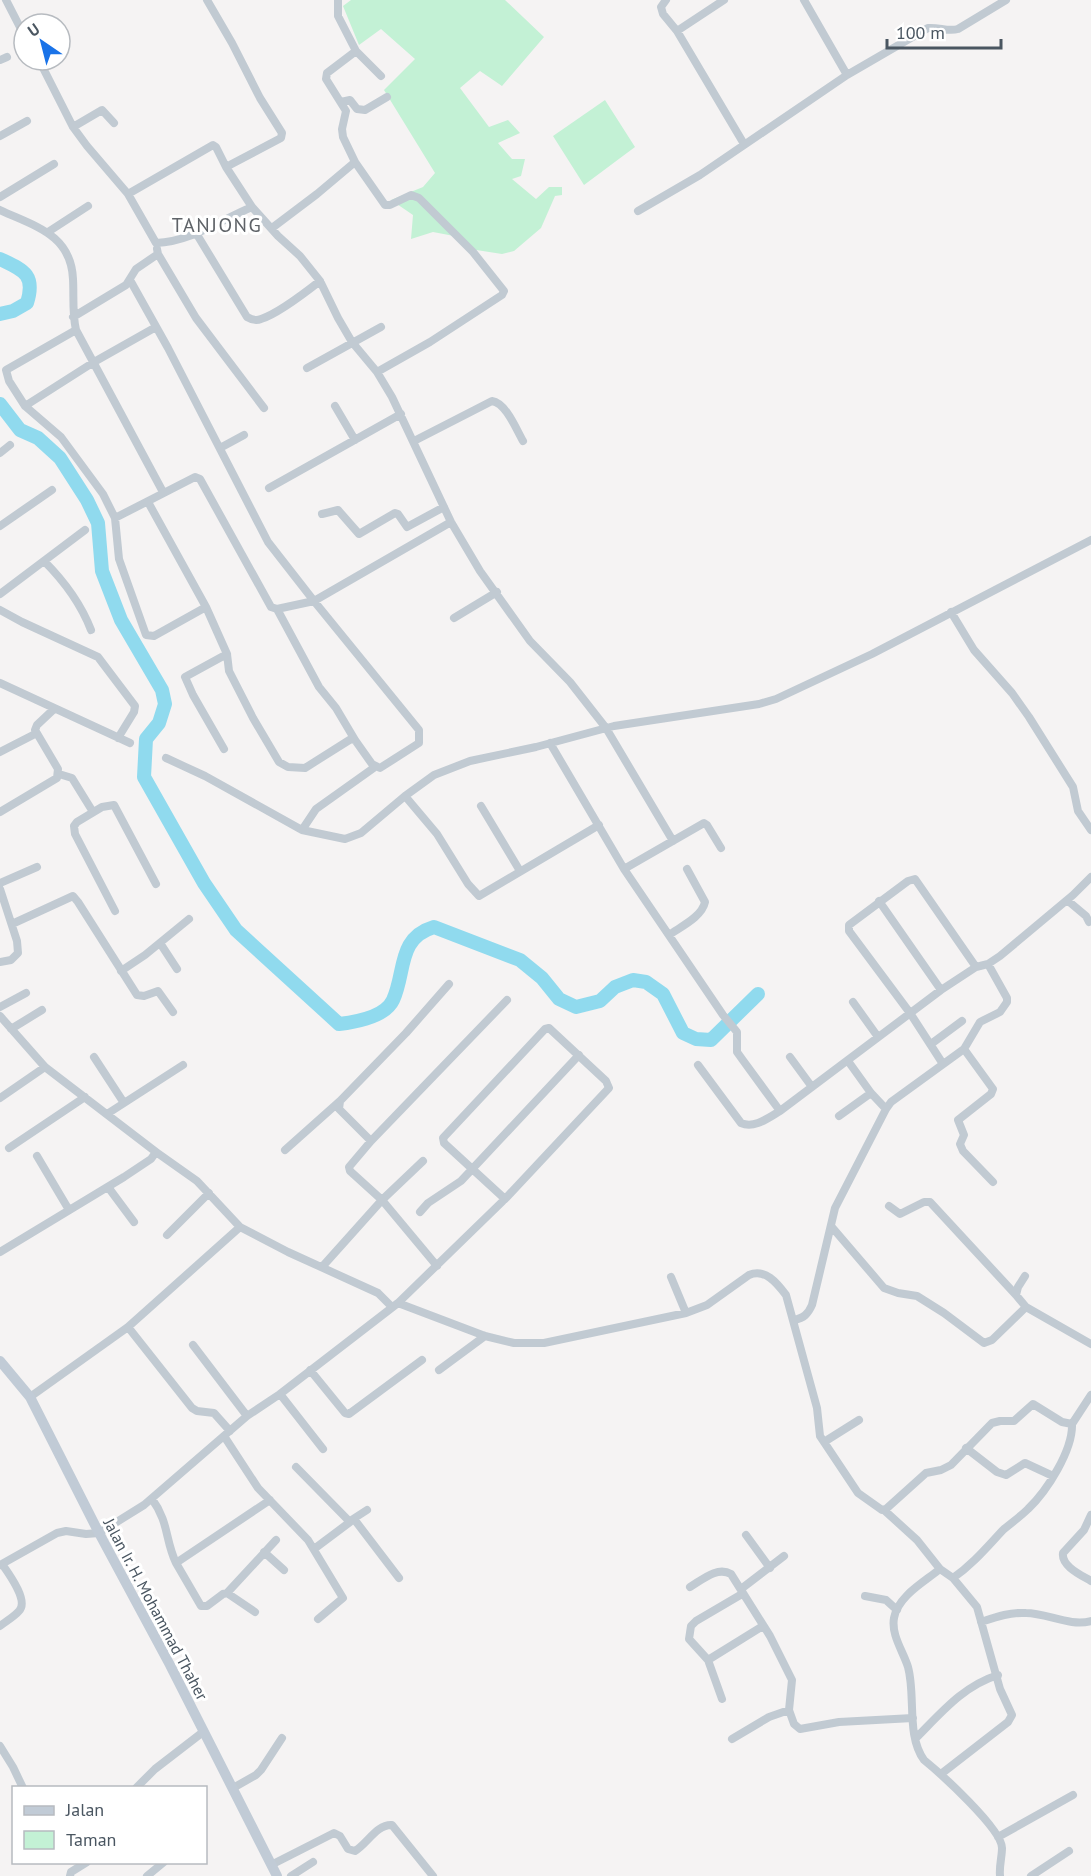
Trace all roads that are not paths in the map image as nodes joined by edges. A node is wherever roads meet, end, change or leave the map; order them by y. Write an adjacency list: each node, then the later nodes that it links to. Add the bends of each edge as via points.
1 (207, 0): 21 (street, via 282,133 281,138)
2 (724, 0): 7 (street)
3 (804, 0): 10 (street)
4 (1006, 0): 10 (street, via 958,29 928,28)
5 (340, 2): 8 (street, via 339,18)
6 (661, 2): 7 (street, via 663,14)
7 (677, 31): 18 (street)
8 (356, 51): 11 (street); 13 (street, via 326,76)
9 (45, 72): 16 (street)
10 (847, 75): 18 (street)
11 (381, 76)
12 (387, 97): 13 (street, via 365,110 357,109 350,100)
13 (341, 102): 19 (street, via 346,111 343,137)
14 (27, 121): 17 (street)
15 (114, 123): 16 (street, via 102,110)
16 (73, 127): 22 (street)
17 (0, 136)
18 (744, 144): 27 (street)
19 (355, 162): 28 (street); 42 (street, via 385,205 411,195 419,198 473,252 504,291 430,342)
20 (54, 164): 23 (street)
21 (226, 167): 22 (street, via 213,145); 25 (street)
22 (128, 194): 31 (street)
23 (0, 197)
24 (88, 206): 29 (street)
25 (252, 207): 28 (street); 30 (street)
26 (0, 210): 29 (street)
27 (638, 211)
28 (272, 228): 34 (street)
29 (48, 232): 35 (street, via 61,243 70,261)
30 (196, 233): 31 (street); 34 (street, via 252,320 271,314)
31 (156, 243): 32 (street)
32 (158, 254): 33 (street, via 135,269); 45 (street, via 196,318)
33 (130, 280): 35 (street); 36 (street)
34 (320, 281): 39 (street)
35 (74, 317): 38 (street)
36 (156, 327): 40 (street); 52 (street)
37 (381, 327): 39 (street)
38 (76, 330): 40 (street); 43 (street, via 6,369)
39 (352, 342): 41 (street); 42 (street)
40 (94, 362): 43 (street); 56 (street)
41 (307, 368)
42 (377, 372): 46 (street)
43 (25, 406): 60 (street, via 61,436 95,481)
44 (335, 406): 48 (street)
45 (264, 408)
46 (401, 414): 48 (street); 49 (street)
47 (244, 435): 52 (street)
48 (355, 440): 54 (street)
49 (414, 441): 50 (street, via 492,401 502,406); 58 (street)
50 (523, 441)
51 (10, 445): 53 (street)
52 (220, 448): 68 (street, via 268,542)
53 (0, 453)
54 (269, 488)
55 (52, 490): 62 (street)
56 (163, 492): 57 (street); 71 (street, via 195,477 200,479 271,607)
57 (148, 502): 60 (street); 69 (street)
58 (444, 507): 59 (street, via 408,527 395,513 359,534 338,510); 61 (street)
59 (322, 514)
60 (115, 518): 69 (street, via 118,559 146,635 154,636)
61 (452, 522): 66 (street); 68 (street)
62 (0, 526)
63 (85, 530): 65 (street)
64 (1091, 540): 72 (street)
65 (44, 561): 67 (street); 74 (street, via 60,577)
66 (497, 592): 73 (street); 78 (street, via 530,641 570,682)
67 (0, 594)
68 (314, 601): 71 (street); 87 (street, via 420,733 419,743 383,767)
69 (206, 608): 75 (street)
70 (0, 609): 80 (street, via 91,652 104,663 135,706)
71 (277, 609): 81 (street, via 319,687)
72 (951, 612): 78 (street, via 776,699); 95 (street, via 1041,736 1073,787 1078,811)
73 (454, 618)
74 (91, 630)
75 (227, 654): 81 (street, via 229,671 279,762 305,768 345,741); 84 (street, via 186,677)
76 (0, 683): 77 (street)
77 (54, 709): 79 (street, via 35,727); 80 (street)
78 (606, 728): 83 (street); 96 (street)
79 (35, 734): 85 (street); 88 (street)
80 (118, 738): 82 (street)
81 (355, 740): 87 (street)
82 (130, 743)
83 (550, 743): 89 (street, via 449,768); 93 (street)
84 (224, 749)
85 (0, 752)
86 (165, 758): 94 (street)
87 (375, 767): 94 (street, via 316,809)
88 (59, 774): 91 (street, via 54,781); 92 (street, via 72,778)
89 (405, 796): 94 (street, via 354,837 345,839); 101 (street, via 437,834 475,894 484,894)
90 (481, 806): 101 (street)
91 (0, 812)
92 (93, 812): 104 (street, via 110,805 117,809); 108 (street, via 77,822 73,830)
93 (599, 825): 99 (street); 101 (street)
94 (302, 830)
95 (1091, 830)
96 (673, 841): 97 (street, via 706,824); 99 (street)
97 (722, 848)
98 (37, 867): 103 (street)
99 (624, 869): 112 (street)
100 (687, 869): 112 (street, via 705,906)
101 (519, 871)
102 (1091, 877): 106 (street)
103 (0, 883)
104 (156, 884)
105 (0, 889): 111 (street)
106 (1070, 898): 110 (street); 115 (street)
107 (879, 902): 116 (street, via 915,879); 120 (street); 127 (street, via 848,928)
108 (115, 911)
109 (189, 919): 113 (street)
110 (1089, 922)
111 (12, 924): 114 (street, via 18,953 11,960); 118 (street, via 73,896)
112 (669, 935): 149 (street, via 736,1029 737,1052)
113 (160, 943): 117 (street); 118 (street)
114 (0, 962)
115 (988, 964): 116 (street); 133 (street, via 1007,1002 1000,1012 980,1022)
116 (976, 967): 120 (street)
117 (177, 969)
118 (121, 971): 126 (street, via 137,995 158,991)
119 (449, 984): 146 (street)
120 (941, 990): 127 (street)
121 (26, 993): 124 (street)
122 (507, 1000): 152 (street)
123 (853, 1002): 131 (street)
124 (0, 1007)
125 (42, 1010): 130 (street)
126 (173, 1012)
127 (910, 1013): 131 (street); 132 (street)
128 (0, 1016): 130 (street)
129 (962, 1021): 132 (street)
130 (11, 1029): 141 (street)
131 (878, 1037): 137 (street)
132 (932, 1044): 138 (street)
133 (964, 1049): 138 (street); 159 (street, via 993,1089 958,1120 964,1135 960,1144)
134 (579, 1055): 158 (street); 158 (street, via 547,1028 445,1134 444,1143); 162 (street, via 609,1088)
135 (94, 1057): 147 (street)
136 (790, 1057): 142 (street)
137 (848, 1061): 142 (street); 143 (street)
138 (943, 1064): 148 (street)
139 (183, 1065): 147 (street)
140 (698, 1065): 149 (street, via 741,1123 756,1124)
141 (45, 1067): 144 (street); 145 (street)
142 (812, 1087): 149 (street)
143 (871, 1093): 148 (street); 151 (street)
144 (85, 1097): 150 (street); 153 (street)
145 (0, 1098)
146 (340, 1101): 152 (street, via 342,1112); 154 (street)
147 (124, 1103): 150 (street)
148 (886, 1109): 168 (street, via 835,1208)
149 (780, 1112)
150 (107, 1114): 155 (street)
151 (839, 1116)
152 (371, 1141): 163 (street, via 349,1168)
153 (9, 1148)
154 (285, 1150)
155 (156, 1152): 160 (street); 161 (street)
156 (37, 1156): 165 (street)
157 (423, 1161): 163 (street)
158 (472, 1169): 162 (street); 166 (street)
159 (993, 1182)
160 (108, 1187): 165 (street); 167 (street)
161 (209, 1193): 169 (street); 170 (street)
162 (505, 1199): 172 (street)
163 (382, 1200): 172 (street); 173 (street)
164 (889, 1206): 176 (street, via 900,1214 930,1202)
165 (69, 1210): 171 (street)
166 (420, 1212)
167 (134, 1222)
168 (831, 1226): 178 (street, via 884,1287 917,1296 984,1343); 180 (street, via 809,1313)
169 (240, 1227): 173 (street); 181 (street)
170 (167, 1235)
171 (0, 1252)
172 (437, 1266): 177 (street)
173 (322, 1267): 177 (street)
174 (1025, 1276): 176 (street)
175 (670, 1277): 179 (street)
176 (1016, 1296): 178 (street)
177 (395, 1305): 182 (street); 187 (street)
178 (1026, 1307): 183 (street)
179 (686, 1313): 180 (street, via 707,1305 755,1272 777,1282); 182 (street, via 544,1343 514,1343)
180 (794, 1320): 196 (street)
181 (128, 1327): 191 (street); 195 (street, via 192,1408 214,1413)
182 (485, 1336): 188 (street)
183 (1091, 1344)
184 (193, 1345): 192 (street)
185 (422, 1360): 187 (street, via 349,1414)
186 (0, 1361): 191 (main road, Jalan Ir. H. Mohammad Thaher)
187 (310, 1370): 189 (street)
188 (439, 1370)
189 (280, 1394): 192 (street); 198 (street)
190 (1091, 1395): 194 (street)
191 (30, 1397): 207 (main road, Jalan Ir. H. Mohammad Thaher)
192 (247, 1416): 195 (street)
193 (859, 1420): 196 (street)
194 (1072, 1424): 197 (street, via 1033,1404 1014,1421 992,1423); 200 (street, via 1073,1434)
195 (227, 1434): 201 (street); 202 (street, via 258,1488)
196 (824, 1442): 204 (street, via 858,1493)
197 (966, 1448): 200 (street, via 1006,1475 1025,1463); 204 (street, via 951,1465 926,1473)
198 (323, 1449)
199 (296, 1467): 206 (street)
200 (1053, 1476): 219 (street, via 1029,1509 1005,1528 978,1559)
201 (152, 1499): 207 (street); 213 (street, via 168,1531)
202 (270, 1500): 210 (street); 213 (street)
203 (367, 1510): 206 (street)
204 (884, 1510): 216 (street)
205 (1091, 1515): 220 (street, via 1062,1557)
206 (352, 1520): 210 (street); 218 (street)
207 (99, 1533): 214 (street, via 57,1533); 237 (main road, Jalan Ir. H. Mohammad Thaher)
208 (746, 1535): 215 (street)
209 (276, 1540): 211 (street)
210 (314, 1549): 227 (street, via 343,1598)
211 (264, 1552): 217 (street); 223 (street)
212 (784, 1556): 215 (street)
213 (176, 1563): 223 (street, via 201,1606)
214 (1, 1564): 230 (street, via 13,1580 23,1605)
215 (770, 1568): 222 (street)
216 (940, 1569): 219 (street); 225 (street, via 909,1594)
217 (284, 1570)
218 (399, 1578)
219 (952, 1578): 229 (street, via 977,1607)
220 (1091, 1581)
221 (690, 1587): 222 (street, via 725,1571)
222 (742, 1592): 231 (street); 232 (street, via 691,1626 689,1639)
223 (227, 1593): 226 (street)
224 (866, 1596): 225 (street, via 886,1600)
225 (897, 1610): 236 (street, via 894,1628 910,1675)
226 (255, 1612)
227 (318, 1619)
228 (1091, 1621): 229 (street, via 1028,1613 1005,1614)
229 (981, 1622): 233 (street)
230 (0, 1626)
231 (763, 1626): 232 (street); 235 (street, via 792,1680)
232 (708, 1660): 234 (street)
233 (998, 1676): 239 (street, via 960,1695); 242 (street, via 1012,1718)
234 (722, 1699)
235 (789, 1710): 236 (street, via 794,1724 804,1730 839,1722); 240 (street)
236 (913, 1718): 239 (street)
237 (203, 1732): 244 (street); 245 (main road, Jalan Ir. H. Mohammad Thaher)
238 (282, 1738): 245 (street, via 261,1770)
239 (916, 1738): 242 (street, via 920,1754)
240 (732, 1739)
241 (0, 1746): 243 (street)
242 (941, 1774): 247 (street)
243 (22, 1786)
244 (138, 1786)
245 (233, 1788): 252 (main road, Jalan Ir. H. Mohammad Thaher)
246 (1073, 1794): 247 (street)
247 (998, 1837): 258 (street, via 1002,1848)
248 (1069, 1851): 259 (street)
249 (313, 1862): 256 (street)
250 (85, 1864): 253 (street)
251 (163, 1864): 254 (street)
252 (271, 1865): 255 (main road, Jalan Ir. H. Mohammad Thaher); 257 (street, via 334,1833 348,1850 355,1851 388,1824)
253 (70, 1876)
254 (147, 1876)
255 (277, 1876)
256 (291, 1876)
257 (433, 1876)
258 (1000, 1876)
259 (1031, 1876)

